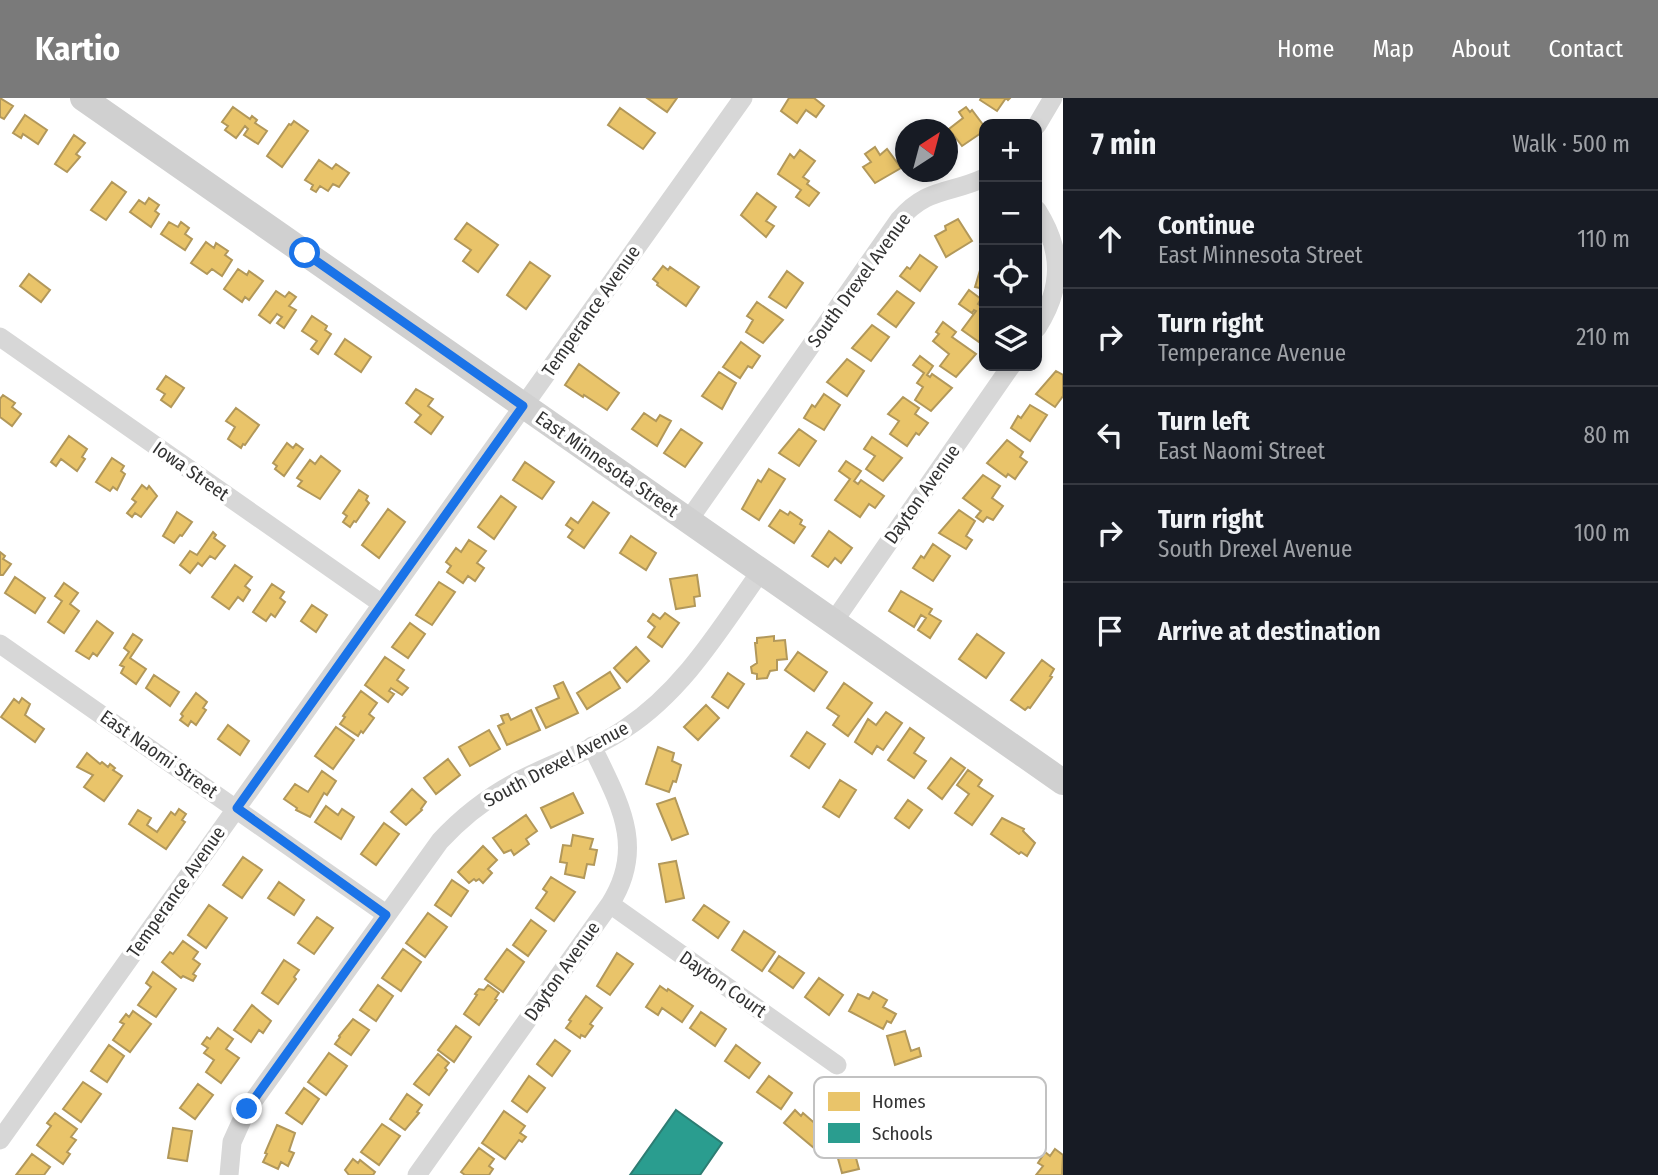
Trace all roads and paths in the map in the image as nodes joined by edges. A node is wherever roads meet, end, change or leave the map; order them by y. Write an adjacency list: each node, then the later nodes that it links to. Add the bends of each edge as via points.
1 (83, 98): 10 (street, East Minnesota Street)
2 (743, 98): 10 (street, Temperance Avenue)
3 (1053, 98): 4 (street)
4 (1041, 119)
5 (979, 180): 11 (street, South Drexel Avenue, via 930,195 899,220)
6 (1042, 218): 7 (street, via 1053,237 1059,267 1052,303)
7 (1042, 320)
8 (0, 337): 13 (street, Iowa Street)
9 (1008, 371): 14 (street, Dayton Avenue)
10 (523, 406): 11 (street, East Minnesota Street); 13 (street, Temperance Avenue)
11 (688, 521): 12 (street, East Minnesota Street)
12 (761, 570): 14 (street, East Minnesota Street); 16 (street, South Drexel Avenue, via 674,688 625,729)
13 (382, 604): 18 (street, Temperance Avenue)
14 (834, 621): 17 (street, East Minnesota Street)
15 (0, 643): 18 (street, East Naomi Street)
16 (592, 746): 19 (street, Dayton Avenue, via 627,827 625,871); 20 (street, South Drexel Avenue, via 519,780 471,811 431,852)
17 (1063, 782)
18 (237, 808): 20 (street, East Naomi Street); 22 (street, Temperance Avenue)
19 (610, 904): 21 (street, Dayton Court); 24 (street, Dayton Avenue)
20 (386, 915): 23 (street, South Drexel Avenue, via 246,1111 232,1142)
21 (837, 1065)
22 (0, 1140)
23 (229, 1175)
24 (417, 1175)

